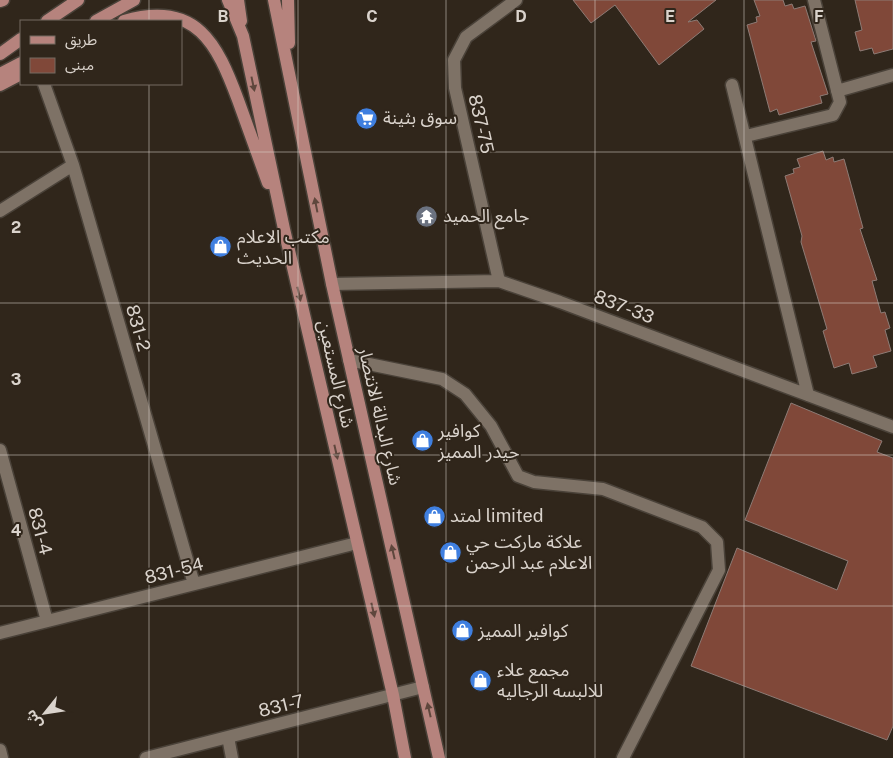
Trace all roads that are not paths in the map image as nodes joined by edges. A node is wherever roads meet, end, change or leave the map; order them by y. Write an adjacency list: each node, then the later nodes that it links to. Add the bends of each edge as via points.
1 (78, 0): 9 (main road)
2 (134, 0): 10 (main road)
3 (228, 0): 12 (main road, شارع المستعين)
4 (238, 0): 12 (main road)
5 (274, 0): 19 (main road)
6 (288, 0): 19 (main road)
7 (516, 0): 28 (street, 837-75, via 466,37 454,60 455,88)
8 (814, 0): 23 (street)
9 (48, 20)
10 (98, 20)
11 (127, 20): 27 (main road, via 155,11 181,12 192,17 208,34 222,58)
12 (243, 36): 27 (main road, شارع المستعين, one-way to 27)
13 (20, 40): 14 (main road)
14 (0, 54)
15 (20, 64): 16 (main road)
16 (0, 74)
17 (20, 75): 20 (main road)
18 (893, 75): 23 (street)
19 (292, 80): 29 (main road, شارع البدالة الانتصار, one-way to 19)
20 (0, 85)
21 (44, 85): 25 (street, 831-2)
22 (732, 85): 24 (street)
23 (837, 91): 24 (street, via 840,102 833,115)
24 (746, 136): 31 (street)
25 (73, 165): 26 (street); 36 (street, 831-2)
26 (0, 211)
27 (284, 229): 35 (main road, شارع المستعين, one-way to 35)
28 (499, 281): 29 (street, 837-33); 31 (street, 837-33)
29 (332, 284): 30 (main road, شارع البدالة الانتصار)
30 (350, 360): 39 (main road, شارع البدالة الانتصار, one-way to 30); 48 (street, via 442,379 465,394 491,426 518,476 534,482 603,489 702,527 717,542 720,570)
31 (808, 395): 32 (street, 837-33)
32 (893, 427)
33 (0, 450): 34 (street, 831-4)
34 (3, 470): 37 (street, 831-4)
35 (357, 543): 36 (street, 831-54); 40 (main road, شارع المستعين, one-way to 40)
36 (194, 584): 37 (street, 831-54)
37 (47, 621): 38 (street, 831-54)
38 (0, 633)
39 (423, 687): 40 (street, 831-7); 47 (main road, شارع البدالة الانتصار, one-way to 39)
40 (393, 695): 41 (street, 831-7); 46 (main road, شارع المستعين)
41 (228, 737): 44 (street, 831-7); 45 (street)
42 (0, 750): 43 (street)
43 (2, 758)
44 (146, 758)
45 (232, 758)
46 (405, 758)
47 (439, 758)
48 (623, 758)

